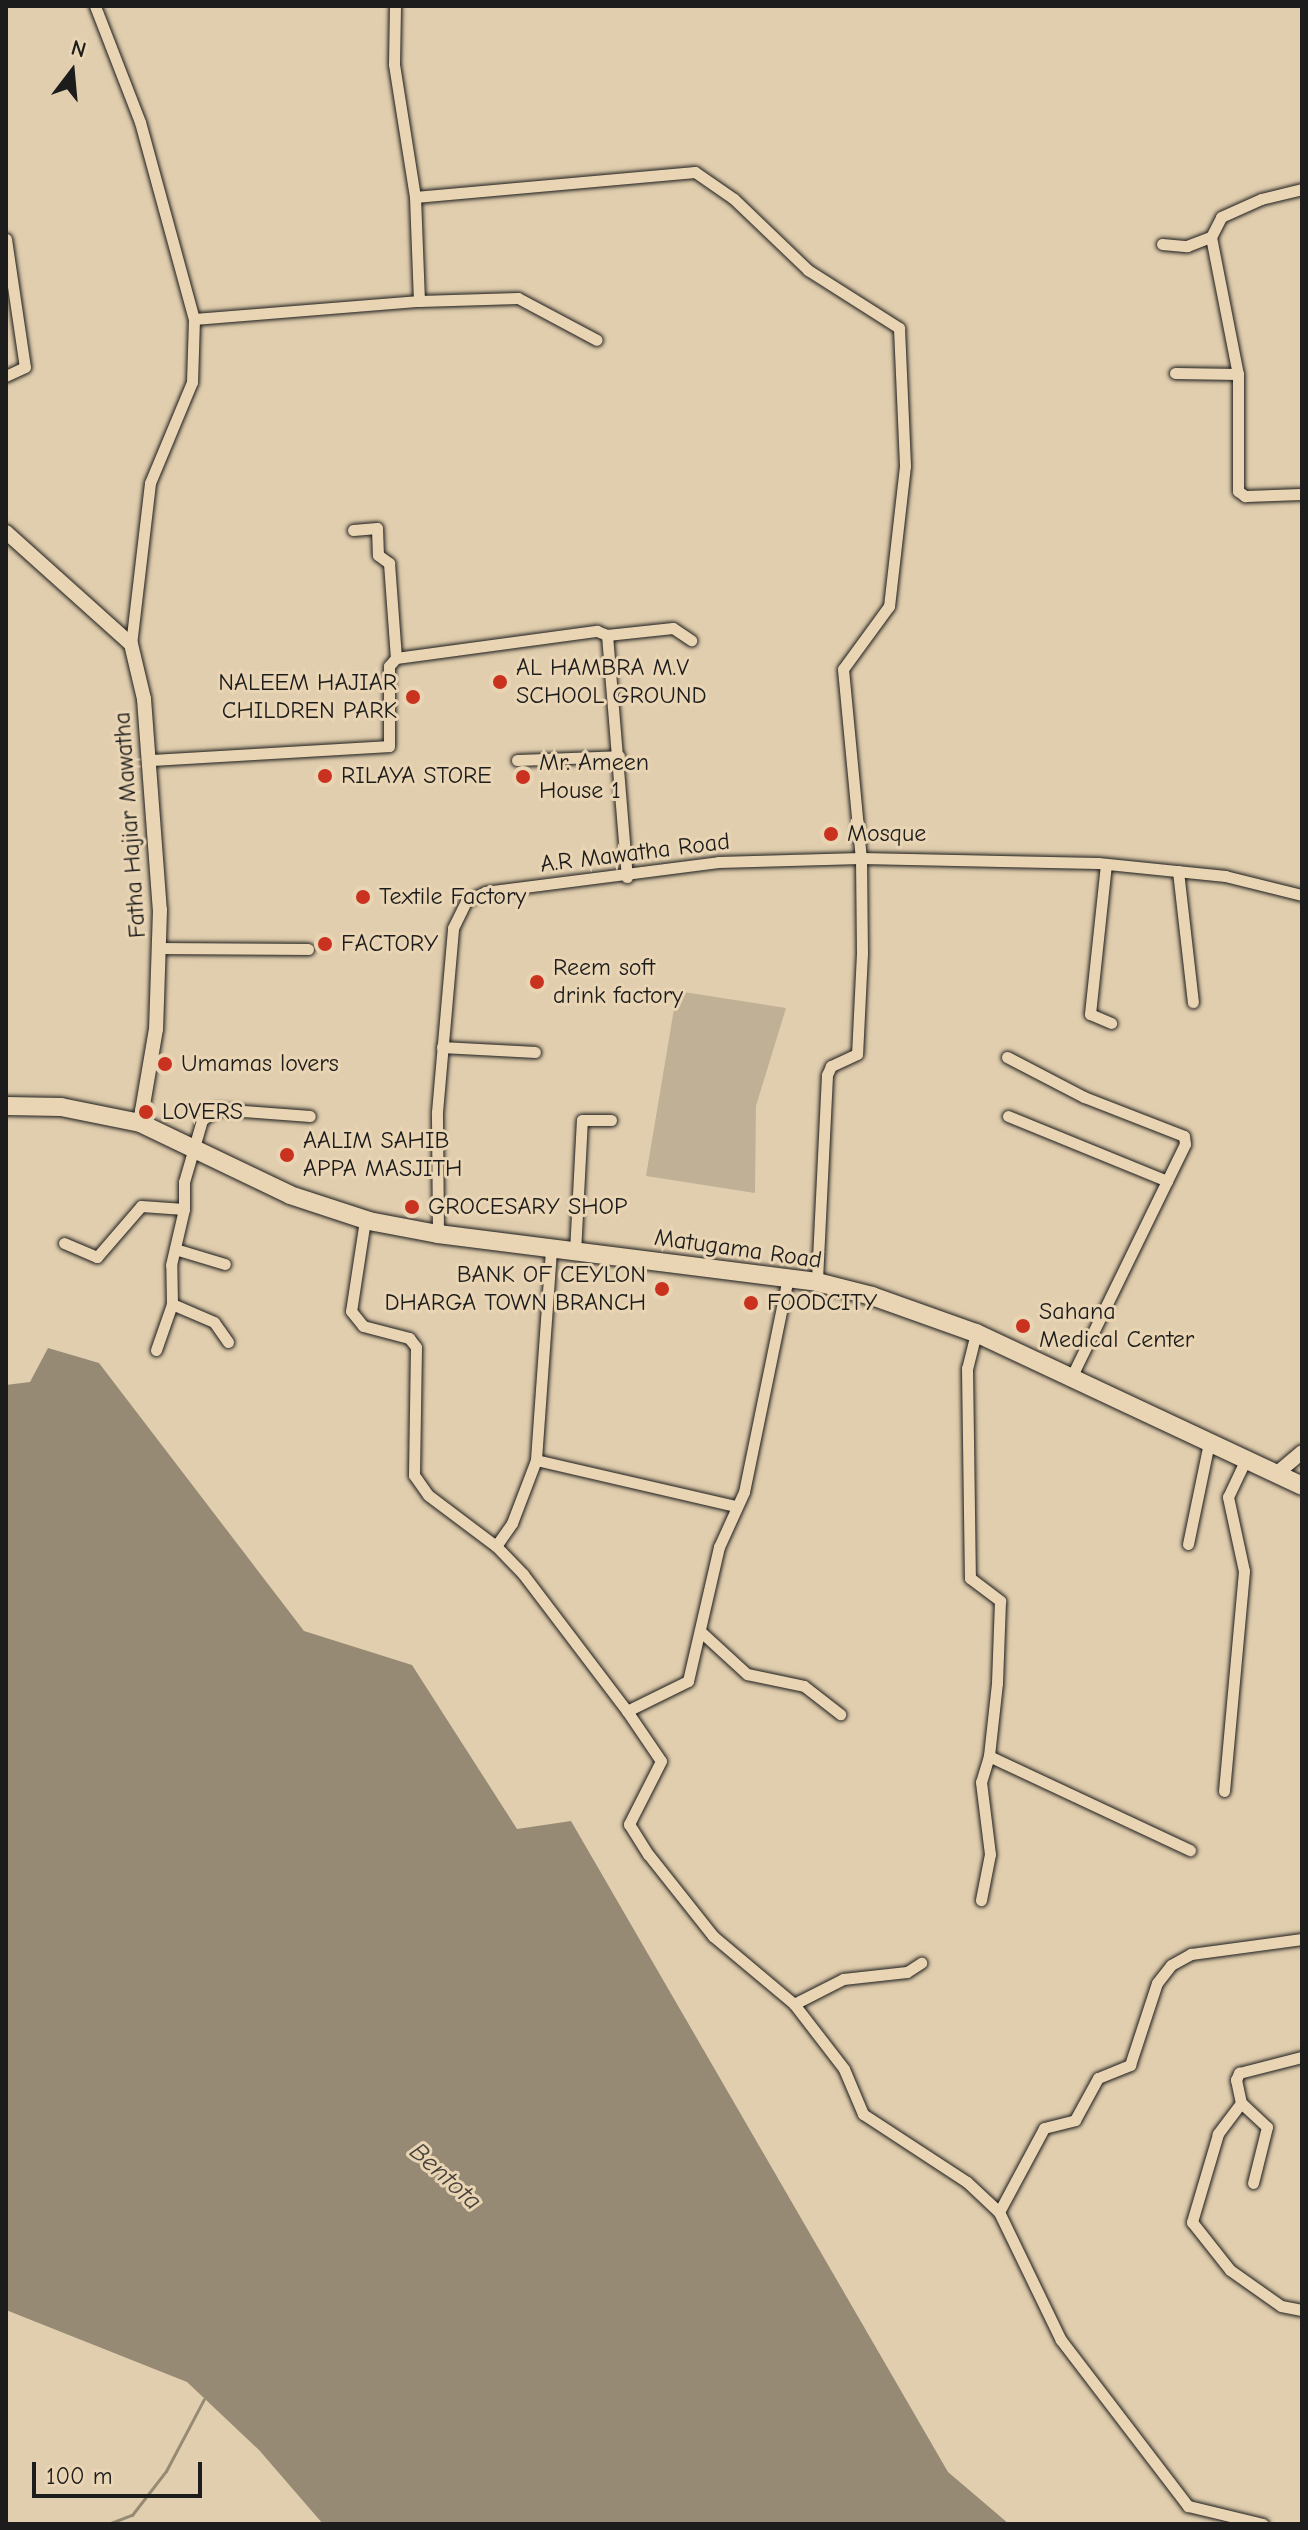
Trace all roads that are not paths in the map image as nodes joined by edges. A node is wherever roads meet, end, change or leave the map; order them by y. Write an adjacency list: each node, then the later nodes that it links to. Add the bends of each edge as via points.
1 (95, 6): 9 (street, via 140,122)
2 (395, 6): 4 (street, via 394,64)
3 (1302, 189): 5 (street, via 1221,217)
4 (415, 197): 8 (street); 24 (street, via 695,172 734,199 808,270 899,328 905,466 889,606 843,669)
5 (1211, 237): 7 (street, via 1187,246); 12 (street)
6 (6, 239): 13 (street, via 25,367)
7 (1162, 244)
8 (419, 301): 9 (street); 10 (street, via 518,298)
9 (194, 319): 19 (street, via 192,382 150,483)
10 (597, 340)
11 (1175, 373): 12 (street)
12 (1238, 374): 14 (street, via 1238,491 1245,496)
13 (6, 376)
14 (1302, 494)
15 (353, 530): 20 (street, via 377,528 378,555 389,563)
16 (6, 532): 19 (street)
17 (607, 635): 18 (street, via 673,628); 20 (street, via 597,631); 21 (street)
18 (691, 640)
19 (131, 644): 22 (street, Fatha Hajiar Mawatha)
20 (396, 658): 22 (street, via 389,666 389,746)
21 (619, 756): 23 (street); 27 (street)
22 (153, 760): 29 (street, Fatha Hajiar Mawatha)
23 (517, 760)
24 (861, 858): 25 (street, A.R Mawatha Road); 27 (street, A.R Mawatha Road, via 718,862); 52 (street, via 857,1054 831,1066 827,1075)
25 (1106, 864): 26 (street, A.R Mawatha Road); 32 (street, via 1090,1014)
26 (1178, 871): 28 (street, A.R Mawatha Road, via 1225,876); 31 (street)
27 (627, 877): 33 (street, A.R Mawatha Road, via 485,892 466,901 453,928)
28 (1302, 895)
29 (160, 948): 30 (street); 40 (street, Fatha Hajiar Mawatha, via 156,1029)
30 (308, 949)
31 (1193, 1002)
32 (1111, 1023)
33 (442, 1047): 34 (street); 45 (street, A.R Mawatha Road)
34 (535, 1052)
35 (1007, 1057): 42 (street, via 1084,1097 1184,1136)
36 (6, 1106): 40 (main road, Matugama Road, via 61,1107)
37 (310, 1116): 41 (street, via 207,1112)
38 (1008, 1116): 42 (street)
39 (611, 1120): 49 (street, via 582,1120)
40 (140, 1123): 41 (main road, Matugama Road)
41 (193, 1148): 43 (street); 44 (main road, Matugama Road, via 290,1195)
42 (1167, 1181): 57 (street)
43 (184, 1209): 46 (street, via 141,1206 97,1257); 47 (street)
44 (365, 1220): 45 (main road, Matugama Road); 66 (street, via 351,1311 363,1326 409,1338 416,1347 414,1475 428,1495)
45 (438, 1234): 48 (main road, Matugama Road)
46 (64, 1243)
47 (175, 1249): 50 (street); 53 (street)
48 (551, 1250): 49 (main road, Matugama Road); 61 (street)
49 (575, 1252): 51 (main road, Matugama Road)
50 (225, 1264)
51 (788, 1278): 52 (main road, Matugama Road); 64 (street, via 744,1492)
52 (817, 1282): 54 (main road, Matugama Road)
53 (172, 1304): 55 (street, via 214,1322); 56 (street)
54 (976, 1333): 57 (main road, Matugama Road); 70 (street, via 967,1368 970,1578 1000,1601)
55 (228, 1342)
56 (156, 1350)
57 (1072, 1376): 58 (main road, Matugama Road)
58 (1209, 1443): 60 (main road, Matugama Road); 65 (street)
59 (1302, 1452): 62 (street)
60 (1246, 1459): 62 (main road, Matugama Road); 71 (street, via 1228,1497 1244,1571)
61 (536, 1460): 64 (street); 66 (street, via 512,1523)
62 (1276, 1474): 63 (main road, Matugama Road)
63 (1302, 1486)
64 (735, 1506): 67 (street, via 719,1547)
65 (1188, 1544)
66 (496, 1546): 68 (street, via 568,1628)
67 (700, 1631): 68 (street, via 688,1681); 69 (street, via 747,1674 804,1686)
68 (627, 1711): 76 (street, via 661,1761 629,1824 713,1936)
69 (840, 1714)
70 (989, 1756): 72 (street); 73 (street, via 981,1782 990,1854)
71 (1224, 1791)
72 (1190, 1850)
73 (981, 1900)
74 (1302, 1939): 80 (street, via 1191,1954 1171,1965 1157,1983 1130,2065 1098,2078 1075,2120 1044,2128)
75 (921, 1963): 76 (street, via 907,1972 843,1979)
76 (794, 2004): 80 (street, via 844,2069 863,2114 967,2182)
77 (1302, 2058): 78 (street, via 1239,2073 1235,2085)
78 (1241, 2103): 79 (street, via 1267,2127); 81 (street, via 1218,2134 1192,2222 1230,2270 1281,2306)
79 (1253, 2183)
80 (999, 2212): 82 (street, via 1061,2340 1188,2506)
81 (1302, 2310)
82 (1263, 2524)

